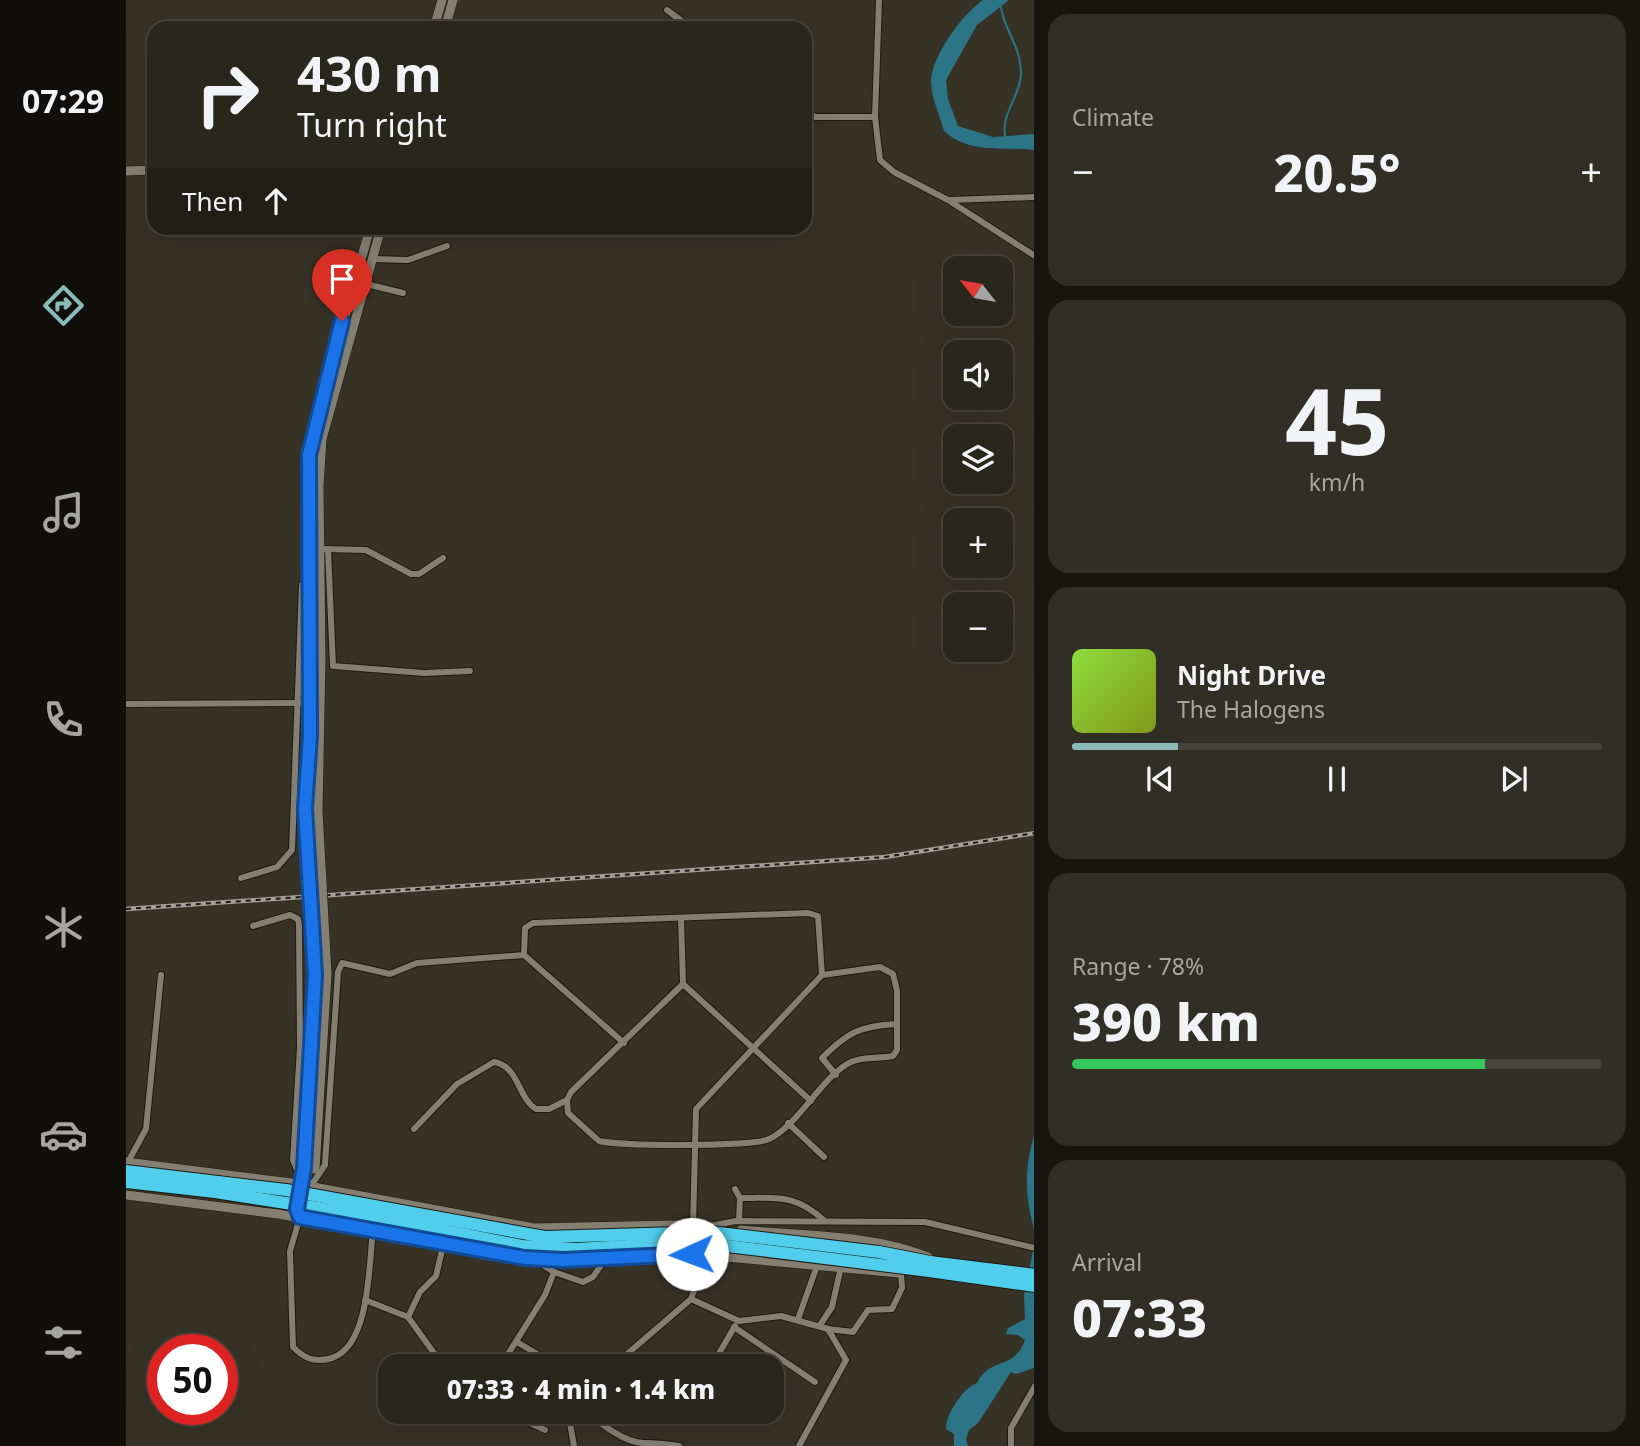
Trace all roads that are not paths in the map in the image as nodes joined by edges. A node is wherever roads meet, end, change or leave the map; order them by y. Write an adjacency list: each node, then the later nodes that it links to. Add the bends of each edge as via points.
1 (442, 0): 5 (main road)
2 (453, 0): 6 (main road)
3 (879, 0): 9 (street)
4 (667, 10): 7 (street)
5 (436, 21)
6 (447, 21)
7 (682, 21)
8 (812, 116): 9 (street)
9 (875, 117): 13 (street, via 880,160)
10 (147, 170): 11 (main road)
11 (126, 171)
12 (1034, 197): 13 (street)
13 (948, 200): 17 (street)
14 (375, 235): 22 (main road, via 311,437)
15 (376, 235): 18 (main road)
16 (447, 246): 18 (street, via 408,260)
17 (1034, 256)
18 (373, 259): 19 (main road)
19 (366, 284): 20 (street); 21 (main road, via 322,439)
20 (403, 293)
21 (324, 549): 22 (street); 23 (street, via 366,550 411,574 419,574); 25 (main road); 27 (street, via 333,666 424,673)
22 (308, 550): 24 (main road)
23 (443, 558)
24 (309, 584): 26 (main road); 28 (street, via 302,585)
25 (321, 657): 26 (main road); 48 (main road, bridge, via 318,811 327,974)
26 (310, 658): 48 (main road, bridge, via 305,808 315,975)
27 (470, 671)
28 (299, 703): 29 (street); 30 (street, via 292,850 277,867)
29 (126, 704)
30 (241, 878)
31 (681, 918): 33 (street, via 533,923 525,928); 35 (street, via 814,914 820,920); 36 (street)
32 (253, 926): 50 (street, via 289,915 298,919 300,1048 293,1160)
33 (524, 955): 38 (street); 51 (street, via 417,963 390,974 342,963 325,1165)
34 (161, 975): 47 (street, via 146,1129)
35 (822, 975): 37 (street, via 880,967 889,970 897,991); 39 (street)
36 (683, 984): 38 (street); 39 (street)
37 (897, 1024): 40 (street, via 893,1056 850,1062); 40 (street, via 866,1026 846,1036 822,1058)
38 (624, 1043): 41 (street)
39 (755, 1046): 42 (street); 45 (street, via 696,1109)
40 (836, 1075): 42 (street)
41 (567, 1100): 44 (street, via 550,1109 536,1109 515,1076 494,1062 457,1084); 45 (street, via 568,1113 598,1141)
42 (811, 1101): 43 (street)
43 (788, 1123): 45 (street, via 765,1140); 46 (street)
44 (414, 1129)
45 (695, 1144): 59 (street)
46 (824, 1157)
47 (126, 1163): 50 (main road); 69 (highway, bridge, via 545,1237 711,1232 879,1252)
48 (310, 1168): 50 (main road); 51 (main road)
49 (126, 1182): 69 (highway, bridge, via 376,1217 522,1246 719,1245)
50 (302, 1183): 51 (main road); 55 (main road)
51 (313, 1185): 55 (main road); 59 (main road, via 534,1228)
52 (735, 1189): 54 (street)
53 (126, 1195): 55 (main road)
54 (740, 1198): 56 (street); 57 (street, via 788,1198)
55 (300, 1217): 61 (main road); 78 (street, via 290,1251 293,1347 303,1357 320,1362 344,1354 359,1332)
56 (740, 1221): 57 (street); 60 (street)
57 (825, 1221): 58 (street)
58 (836, 1221): 62 (street); 64 (street, via 925,1222)
59 (693, 1225): 60 (main road); 65 (street)
60 (706, 1226): 62 (main road)
61 (373, 1229): 63 (main road); 78 (street)
62 (834, 1239): 71 (main road, via 906,1248)
63 (444, 1242): 66 (main road); 79 (street, via 436,1276 420,1292)
64 (1034, 1248)
65 (692, 1254): 67 (main road); 68 (main road); 77 (street, via 695,1288)
66 (531, 1258): 67 (main road); 72 (street)
67 (606, 1258): 72 (street, via 589,1281)
68 (817, 1266): 70 (main road); 80 (street)
69 (929, 1266): 71 (highway)
70 (841, 1268): 73 (main road); 82 (street, via 832,1307)
71 (951, 1271): 73 (main road); 75 (highway)
72 (554, 1272): 84 (street)
73 (901, 1273): 83 (street, via 902,1288 892,1309 868,1310 853,1332)
74 (1034, 1275): 75 (highway)
75 (1005, 1277): 76 (highway)
76 (1034, 1286)
77 (691, 1299): 81 (street); 88 (street)
78 (365, 1300): 79 (street)
79 (408, 1317): 85 (street)
80 (798, 1319): 81 (street, via 769,1316); 82 (street)
81 (736, 1324): 89 (street); 90 (street)
82 (820, 1325): 83 (street)
83 (828, 1329): 98 (street, via 846,1360)
84 (517, 1342): 86 (street); 87 (street)
85 (435, 1354)
86 (509, 1354)
87 (537, 1354)
88 (627, 1354)
89 (719, 1354)
90 (815, 1382)
91 (1034, 1386): 99 (street, via 1011,1429)
92 (532, 1424): 95 (street)
93 (570, 1424): 96 (street)
94 (604, 1424): 97 (street, via 643,1443)
95 (545, 1430)
96 (574, 1446)
97 (679, 1446)
98 (799, 1446)
99 (1011, 1446)

